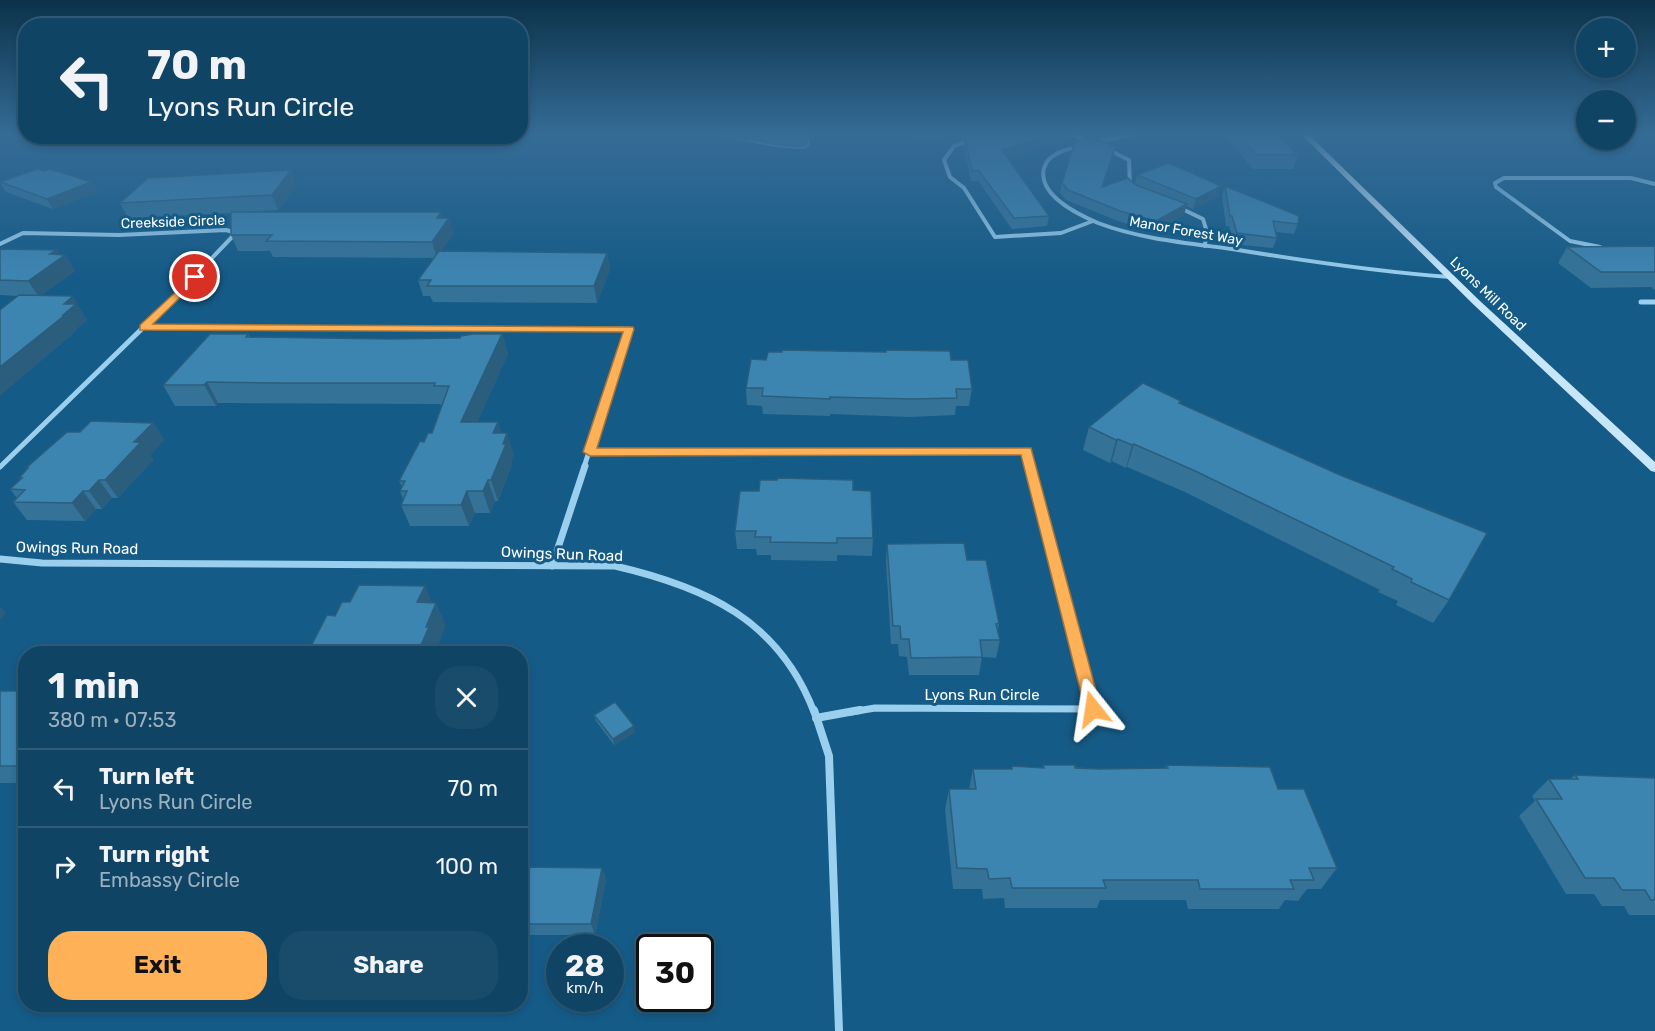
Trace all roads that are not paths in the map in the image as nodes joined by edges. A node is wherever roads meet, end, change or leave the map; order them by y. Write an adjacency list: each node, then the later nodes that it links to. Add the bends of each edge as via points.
1 (958, 183): 8 (street, via 995,237 1061,233)
2 (1046, 183): 8 (street, Manor Forest Way, via 1060,201)
3 (1130, 183): 6 (street)
4 (1354, 183): 12 (main road, Lyons Mill Road)
5 (1495, 183): 11 (street, via 1570,241)
6 (1135, 191)
7 (1175, 207): 10 (street, via 1204,218)
8 (1093, 221): 10 (street, Manor Forest Way, via 1144,236)
9 (0, 244): 15 (street, Creekside Circle, via 23,233 119,236 233,232 195,277)
10 (1205, 246): 12 (street, Manor Forest Way, via 1386,273)
11 (1610, 248)
12 (1450, 277): 18 (main road, Lyons Mill Road)
13 (1641, 302): 14 (street)
14 (1655, 302)
15 (144, 327): 16 (street, via 629,329); 17 (street, Creekside Circle)
16 (590, 452): 20 (street); 21 (street, Lyons Run Circle, via 1026,451 1093,709 875,708)
17 (0, 467)
18 (1655, 468)
19 (0, 559): 20 (street, Owings Run Road, via 54,563)
20 (552, 566): 21 (street, Owings Run Road, via 615,566 662,576 708,594 744,614 797,676)
21 (816, 718): 22 (street, Owings Run Road, via 829,756)
22 (839, 1031)

